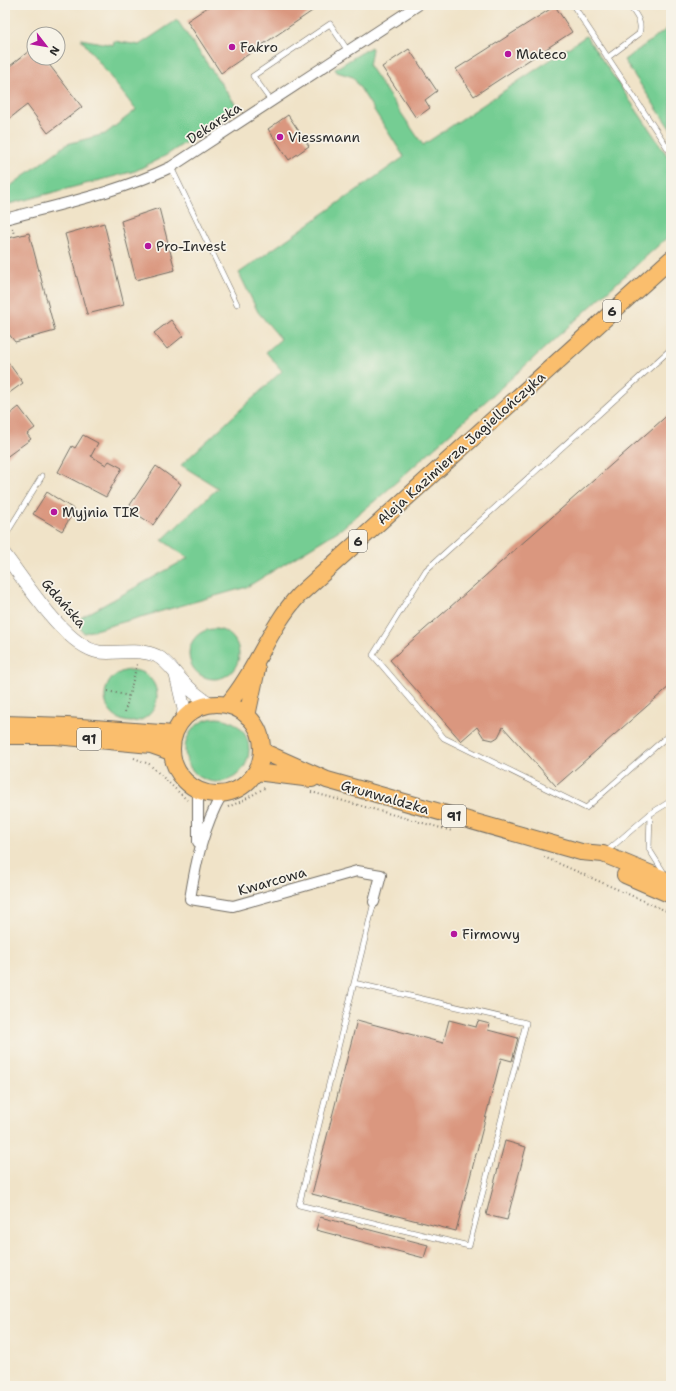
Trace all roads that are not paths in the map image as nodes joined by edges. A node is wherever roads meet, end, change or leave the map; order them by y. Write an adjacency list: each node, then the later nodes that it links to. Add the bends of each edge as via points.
1 (418, 5): 4 (street, Dekarska)
2 (573, 5): 5 (lane)
3 (629, 5): 5 (lane, via 639,19 639,34)
4 (348, 51): 6 (street, Dekarska); 6 (lane, via 330,24 254,76)
5 (607, 58): 7 (lane)
6 (271, 101): 8 (street, Dekarska)
7 (671, 153)
8 (171, 167): 9 (street, Dekarska, via 117,188); 11 (lane)
9 (5, 218)
10 (671, 259): 16 (main road, Aleja Kazimierza Jagiellończyka / 6, via 299,595 279,619)
11 (237, 304)
12 (671, 349): 23 (lane, via 426,570 373,655 444,738 586,808)
13 (42, 476): 14 (lane)
14 (5, 536)
15 (5, 555): 17 (street, Gdańska, via 73,640 99,652 155,655 165,660)
16 (264, 648): 19 (main road, Aleja Kazimierza Jagiellończyka / 6); 20 (main road, Aleja Kazimierza Jagiellończyka / 6, via 252,684)
17 (176, 675): 18 (street, Gdańska, via 200,698); 21 (street, Gdańska, via 184,709)
18 (211, 704): 19 (main road); 21 (main road, via 196,709)
19 (227, 706): 20 (main road, via 238,709)
20 (247, 716): 26 (main road, via 258,732)
21 (183, 720): 24 (main road)
22 (5, 724): 24 (main road, 91)
23 (671, 733)
24 (174, 734): 27 (main road)
25 (5, 736): 27 (main road, 91, via 56,736 151,745)
26 (262, 751): 28 (main road); 29 (main road, Grunwaldzka / 91)
27 (172, 752): 30 (main road, via 179,775 188,784)
28 (256, 772): 29 (main road, Grunwaldzka / 91); 31 (main road, via 242,787)
29 (327, 780): 35 (main road, Grunwaldzka / 91)
30 (194, 796): 31 (main road, via 206,793); 34 (street, Kwarcowa)
31 (223, 801): 34 (street, Kwarcowa, via 212,810)
32 (671, 801): 33 (lane)
33 (650, 814): 36 (lane); 37 (lane, via 649,850)
34 (198, 852): 38 (street, Kwarcowa, via 190,898 233,906 357,871 381,875)
35 (581, 852): 36 (main road, Grunwaldzka / 91); 37 (main road, Grunwaldzka / 91, via 598,864)
36 (603, 854): 37 (main road, Grunwaldzka / 91)
37 (671, 886)
38 (374, 902): 39 (lane)
39 (354, 983): 39 (lane, via 526,1022 469,1246 299,1205)

